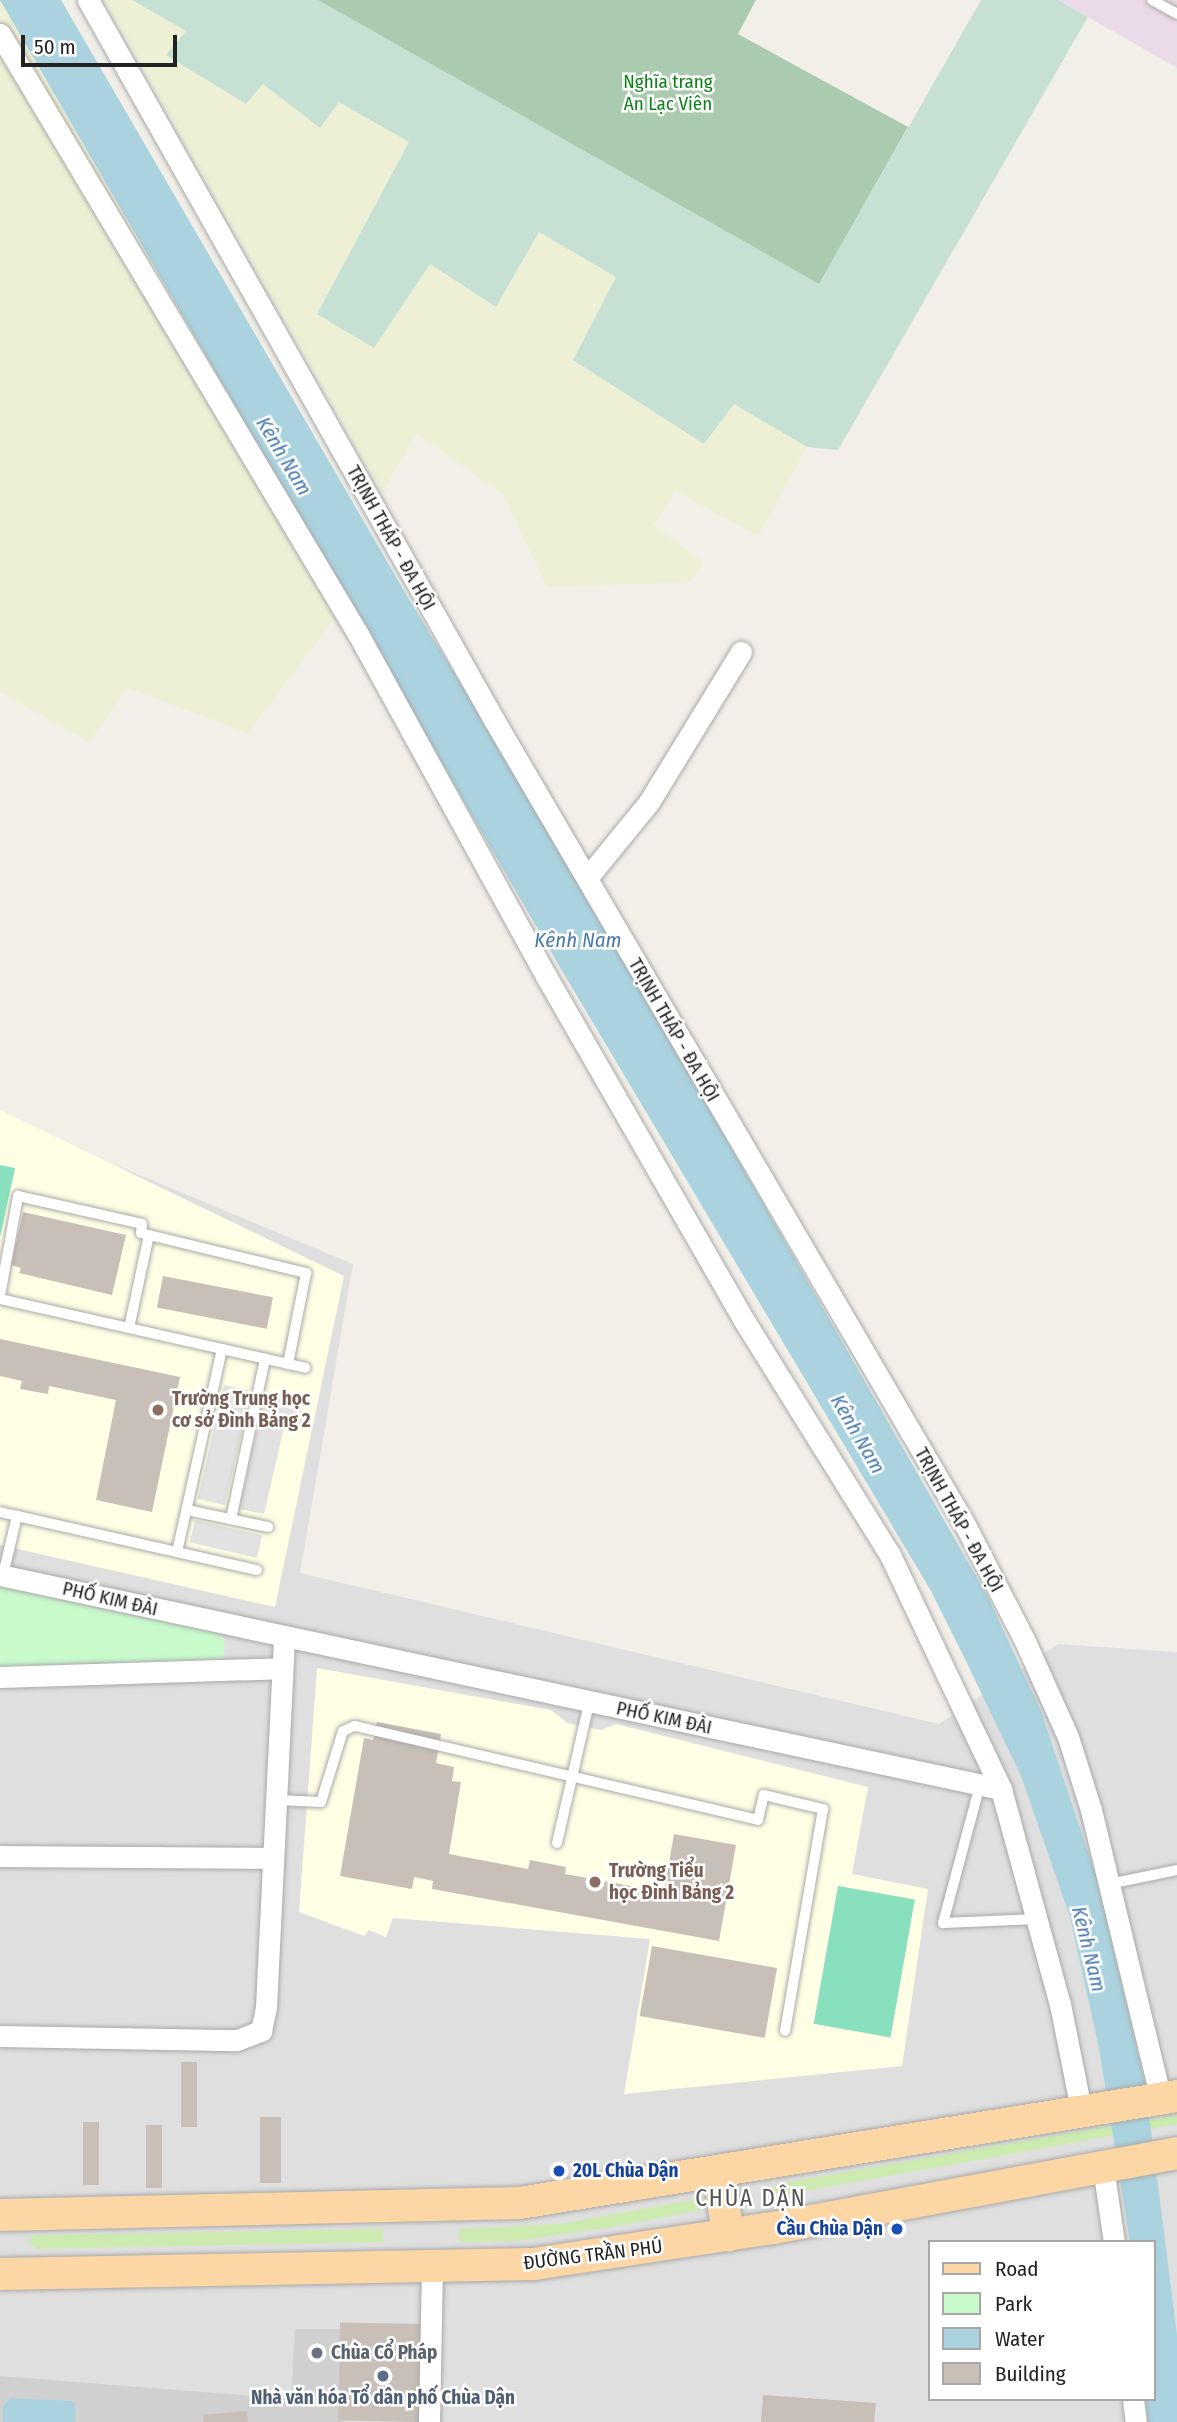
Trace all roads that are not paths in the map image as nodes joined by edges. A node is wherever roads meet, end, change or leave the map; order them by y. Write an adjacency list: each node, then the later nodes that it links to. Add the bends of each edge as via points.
1 (88, 0): 6 (street, TRỊNH THÁP - ĐA HỘI)
2 (1152, 0): 3 (lane)
3 (1177, 14)
4 (0, 34): 27 (street, via 358,634 546,976 745,1322 890,1555)
5 (741, 652): 6 (street, via 649,802)
6 (587, 878): 33 (street, TRỊNH THÁP - ĐA HỘI, via 964,1523 1068,1737)
7 (149, 1235): 8 (lane, via 141,1233 142,1224 18,1196); 9 (lane); 12 (lane, via 306,1273)
8 (0, 1297): 9 (lane)
9 (129, 1328): 10 (lane)
10 (222, 1349): 11 (lane); 14 (lane)
11 (265, 1359): 12 (lane); 17 (lane)
12 (288, 1364): 13 (lane)
13 (305, 1368)
14 (187, 1510): 17 (lane); 19 (lane)
15 (0, 1512): 16 (lane)
16 (17, 1516): 19 (lane); 21 (lane)
17 (231, 1519): 18 (lane)
18 (268, 1527)
19 (177, 1552): 20 (lane)
20 (257, 1570)
21 (2, 1575): 22 (street, PHỐ KIM ĐÀI)
22 (284, 1639): 23 (street); 25 (street, PHỐ KIM ĐÀI)
23 (282, 1668): 24 (street); 28 (street)
24 (0, 1677)
25 (589, 1703): 26 (lane); 27 (street, PHỐ KIM ĐÀI)
26 (572, 1775): 28 (lane, via 355,1726 343,1731 321,1802); 29 (lane); 35 (lane, via 758,1820 764,1796 823,1809)
27 (990, 1787): 34 (street); 34 (lane, via 943,1923)
28 (277, 1800): 31 (street)
29 (557, 1843)
30 (0, 1856): 31 (street)
31 (273, 1858): 36 (street, via 266,2007 257,2036 237,2040)
32 (1177, 1870): 33 (lane)
33 (1109, 1884): 37 (street, TRỊNH THÁP - ĐA HỘI)
34 (1038, 1919): 38 (street)
35 (785, 2031)
36 (0, 2036)
37 (1163, 2099): 38 (main road)
38 (1089, 2113): 41 (main road)
39 (1170, 2155): 40 (main road, ĐƯỜNG TRẦN PHÚ)
40 (1106, 2166): 43 (main road, ĐƯỜNG TRẦN PHÚ); 44 (street)
41 (719, 2172): 42 (main road, via 520,2203); 43 (main road)
42 (0, 2215)
43 (729, 2235): 45 (main road, ĐƯỜNG TRẦN PHÚ, via 534,2264)
44 (1114, 2240)
45 (432, 2266): 46 (main road, ĐƯỜNG TRẦN PHÚ); 48 (street)
46 (0, 2274)
47 (1133, 2401): 49 (street)
48 (429, 2422)
49 (1136, 2422)

